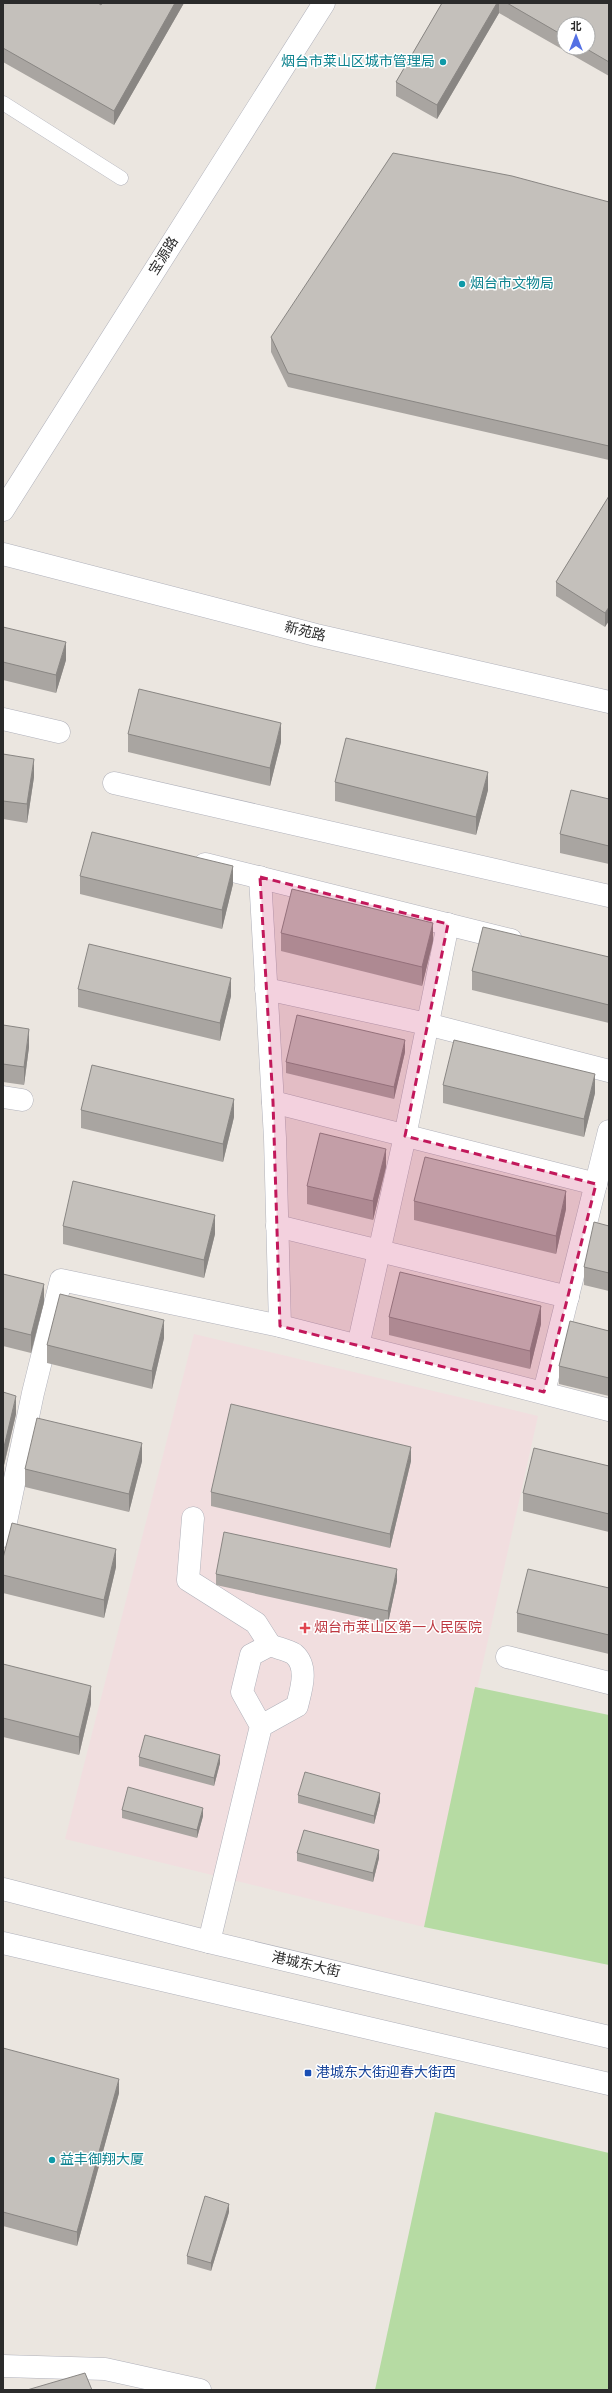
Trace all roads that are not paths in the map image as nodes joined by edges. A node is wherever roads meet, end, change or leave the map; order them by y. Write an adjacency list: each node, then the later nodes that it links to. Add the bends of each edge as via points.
1 (324, 3): 4 (street, 宝源路)
2 (3, 104): 3 (lane)
3 (120, 178)
4 (3, 510)
5 (3, 554): 6 (street, 新苑路, via 316,635)
6 (609, 702)
7 (3, 719): 8 (street)
8 (58, 732)
9 (114, 783): 12 (street)
10 (186, 859): 11 (street)
11 (260, 877): 13 (street); 15 (street)
12 (609, 896)
13 (448, 924): 14 (street); 16 (street)
14 (533, 945)
15 (266, 989): 16 (street); 18 (street)
16 (427, 1024): 17 (street); 20 (street)
17 (609, 1071)
18 (273, 1102): 20 (street); 22 (street)
19 (609, 1131): 21 (street)
20 (405, 1136): 21 (street); 23 (street)
21 (596, 1184): 24 (street)
22 (277, 1226): 23 (street); 25 (street)
23 (379, 1250): 24 (street); 26 (street)
24 (568, 1298): 27 (street)
25 (280, 1326): 26 (street); 30 (street, via 61,1280 33,1393)
26 (358, 1346): 27 (street)
27 (544, 1392): 28 (street)
28 (609, 1410)
29 (193, 1518): 31 (street, via 188,1580 256,1623)
30 (3, 1536)
31 (270, 1645): 34 (street, via 252,1656 242,1692); 34 (street, via 294,1654 302,1667 302,1684 297,1706)
32 (507, 1657): 33 (street)
33 (609, 1683)
34 (261, 1726): 36 (street)
35 (3, 1889): 36 (street, 港城东大街)
36 (208, 1942): 38 (street, 港城东大街)
37 (3, 1943): 39 (street)
38 (609, 2037)
39 (609, 2084)
40 (3, 2366): 41 (street, via 105,2369)
41 (200, 2390)

